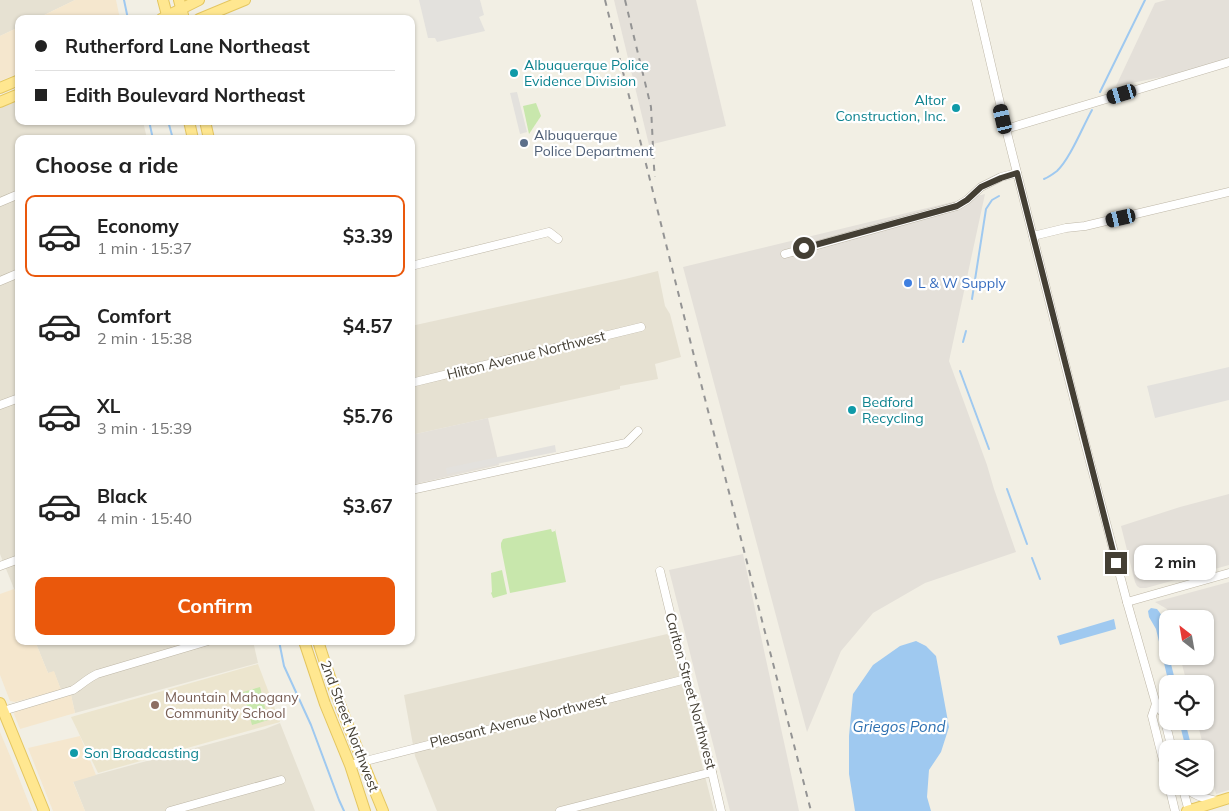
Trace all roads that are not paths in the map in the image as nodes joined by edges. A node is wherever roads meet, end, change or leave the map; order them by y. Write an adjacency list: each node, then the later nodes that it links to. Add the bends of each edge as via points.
1 (163, 0): 6 (main road)
2 (199, 0): 5 (main road)
3 (246, 0): 7 (main road)
4 (976, 0): 13 (street)
5 (181, 9)
6 (165, 15)
7 (209, 15)
8 (1229, 62): 13 (street)
9 (15, 82): 10 (main road)
10 (0, 88)
11 (15, 96): 12 (main road)
12 (0, 102)
13 (1006, 129): 14 (street)
14 (1017, 173): 18 (street); 20 (street, via 981,187 957,206)
15 (1229, 192): 18 (street)
16 (15, 196): 17 (street)
17 (0, 202)
18 (1033, 236): 34 (street)
19 (558, 239): 21 (street, via 549,232)
20 (785, 254)
21 (415, 265)
22 (15, 275): 23 (street)
23 (0, 281)
24 (642, 327): 25 (street, Hilton Avenue Northwest)
25 (415, 381)
26 (15, 399): 27 (street)
27 (0, 405)
28 (638, 432): 29 (street, via 626,443)
29 (415, 489)
30 (15, 560): 31 (street)
31 (0, 566)
32 (660, 571): 38 (street, Carlton Street Northwest)
33 (1229, 573): 34 (street)
34 (1127, 602): 39 (street)
35 (195, 645): 40 (street, via 97,674 73,690)
36 (305, 645): 44 (main road, 2nd Street Northwest)
37 (319, 645): 43 (main road, 2nd Street Northwest)
38 (686, 679): 43 (street, Pleasant Avenue Northwest); 45 (street, Carlton Street Northwest)
39 (1156, 704): 41 (street, via 1163,713); 42 (street, via 1152,716)
40 (2, 707): 51 (main road)
41 (1170, 740)
42 (1159, 744)
43 (362, 761): 44 (street, Pleasant Avenue Northwest); 54 (main road, 2nd Street Northwest)
44 (350, 765): 53 (main road, 2nd Street Northwest)
45 (712, 772): 55 (street); 56 (street, Carlton Street Northwest)
46 (281, 780): 52 (street)
47 (1171, 795): 57 (street)
48 (1185, 795): 58 (street)
49 (1196, 795): 50 (street)
50 (1224, 799): 58 (main road)
51 (44, 811)
52 (170, 811)
53 (365, 811)
54 (383, 811)
55 (560, 811)
56 (721, 811)
57 (1175, 811)
58 (1188, 811)

